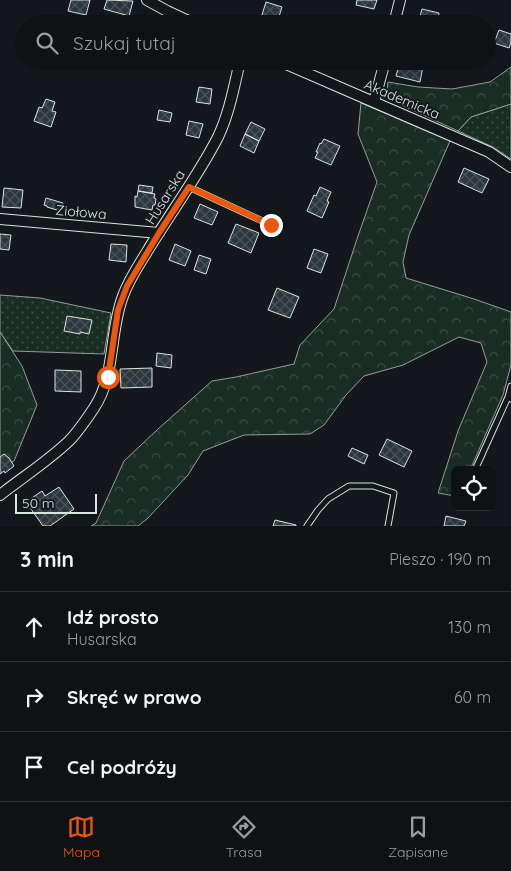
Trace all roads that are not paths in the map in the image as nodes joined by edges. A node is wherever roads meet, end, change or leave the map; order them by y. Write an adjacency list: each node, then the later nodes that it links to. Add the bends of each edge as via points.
1 (147, 0): 3 (street)
2 (400, 0): 4 (street)
3 (176, 15)
4 (396, 15)
5 (238, 70): 10 (street, Husarska, via 218,136)
6 (300, 70): 8 (street, Akademicka)
7 (383, 70): 8 (street)
8 (374, 102): 9 (street, Akademicka, via 489,152)
9 (511, 167)
10 (189, 187): 12 (lane); 13 (street, Husarska)
11 (0, 219): 13 (street, Ziołowa)
12 (271, 225)
13 (159, 233): 17 (street, Husarska, via 122,297 108,377 100,399 69,441)
14 (511, 386): 15 (lane)
15 (510, 398): 16 (lane)
16 (477, 466)
17 (0, 494)
18 (308, 526): 19 (lane, via 328,498 349,486 373,486 394,493)
19 (388, 526)

